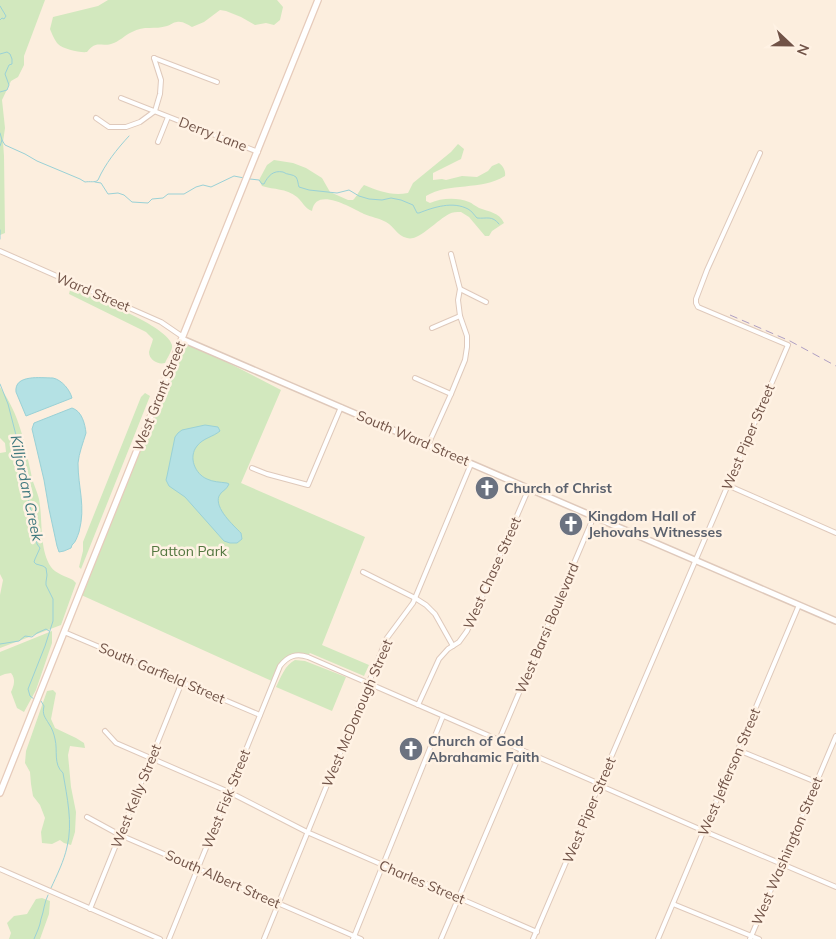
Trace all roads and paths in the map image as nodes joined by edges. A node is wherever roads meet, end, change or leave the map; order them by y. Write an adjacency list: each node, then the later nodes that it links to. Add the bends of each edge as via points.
1 (318, 0): 8 (main road, West Grant Street)
2 (217, 82): 4 (street, via 154,58 160,94)
3 (121, 98): 4 (street, Derry Lane)
4 (154, 112): 5 (street, Derry Lane); 6 (street, via 126,127 109,127)
5 (168, 117): 7 (street, Derry Lane); 8 (street, Derry Lane)
6 (96, 118)
7 (158, 142)
8 (258, 152): 16 (main road, West Grant Street)
9 (760, 154): 23 (street, West Piper Street, via 696,299 698,307 788,345)
10 (0, 251): 16 (street, Ward Street, via 161,322)
11 (451, 254): 12 (street)
12 (460, 289): 13 (street); 14 (street)
13 (486, 302)
14 (460, 316): 15 (street); 18 (street, via 468,347)
15 (432, 328)
16 (182, 338): 19 (street, South Ward Street); 32 (main road, West Grant Street)
17 (414, 378): 18 (street)
18 (451, 394): 20 (street)
19 (341, 408): 20 (street, South Ward Street); 22 (street, via 308,485)
20 (428, 445): 21 (street, South Ward Street)
21 (471, 464): 24 (street, South Ward Street); 29 (street, West McDonough Street)
22 (252, 468)
23 (727, 484): 26 (street); 27 (street, West Piper Street)
24 (529, 488): 25 (street, South Ward Street); 33 (street, West Chase Street, via 467,631)
25 (594, 516): 27 (street, South Ward Street); 41 (street, West Barsi Boulevard)
26 (836, 532)
27 (695, 560): 30 (street, South Ward Street); 46 (street, West Piper Street)
28 (363, 572): 29 (street)
29 (415, 598): 33 (street, via 431,609); 35 (street, West McDonough Street, via 387,638)
30 (799, 605): 31 (street, South Ward Street); 43 (street, West Jefferson Street)
31 (836, 621)
32 (64, 632): 34 (street, South Garfield Street); 48 (main road, West Grant Street)
33 (454, 646): 36 (street, West Chase Street, via 439,659)
34 (182, 682): 37 (street, South Garfield Street); 44 (street, West Kelly Street)
35 (368, 683): 36 (street, West Fisk Street); 37 (street, West Fisk Street, via 308,657 290,656 280,666); 51 (street, West McDonough Street)
36 (418, 705): 38 (street, West Fisk Street)
37 (260, 715): 47 (street, West Fisk Street)
38 (443, 716): 41 (street, West Fisk Street); 54 (street)
39 (105, 731): 44 (street, Charles Street, via 116,743)
40 (836, 736): 45 (street, West Washington Street)
41 (499, 740): 42 (street, West Fisk Street)
42 (522, 749): 46 (street, West Fisk Street); 58 (street)
43 (738, 750): 45 (street); 50 (street, West Jefferson Street)
44 (152, 758): 47 (street, Charles Street); 52 (street, West Kelly Street)
45 (816, 782): 53 (street, West Washington Street)
46 (599, 785): 50 (street, West Fisk Street); 62 (street, West Piper Street)
47 (228, 792): 51 (street, Charles Street); 55 (street, West Fisk Street)
48 (0, 793)
49 (87, 817): 52 (street, South Albert Street)
50 (704, 831): 53 (street, West Fisk Street); 60 (street, West Jefferson Street)
51 (308, 832): 54 (street, Charles Street); 59 (street, West McDonough Street)
52 (120, 834): 55 (street, South Albert Street); 61 (street, West Kelly Street)
53 (782, 863): 57 (street, West Fisk Street); 63 (street, West Washington Street)
54 (383, 865): 58 (street, Charles Street); 64 (street)
55 (198, 868): 59 (street, South Albert Street); 66 (street, West Fisk Street)
56 (0, 869): 61 (street)
57 (836, 887)
58 (459, 898): 62 (street, Charles Street); 69 (street)
59 (278, 904): 64 (street, South Albert Street); 67 (street, West McDonough Street)
60 (673, 904): 63 (street); 71 (street, West Jefferson Street)
61 (90, 909): 65 (street)
62 (536, 932): 70 (street, West Piper Street)
63 (750, 937): 72 (street)
64 (354, 938): 68 (street, South Albert Street)
65 (160, 939)
66 (169, 939)
67 (264, 939)
68 (360, 939)
69 (441, 939)
70 (533, 939)
71 (658, 939)
72 (759, 939)

